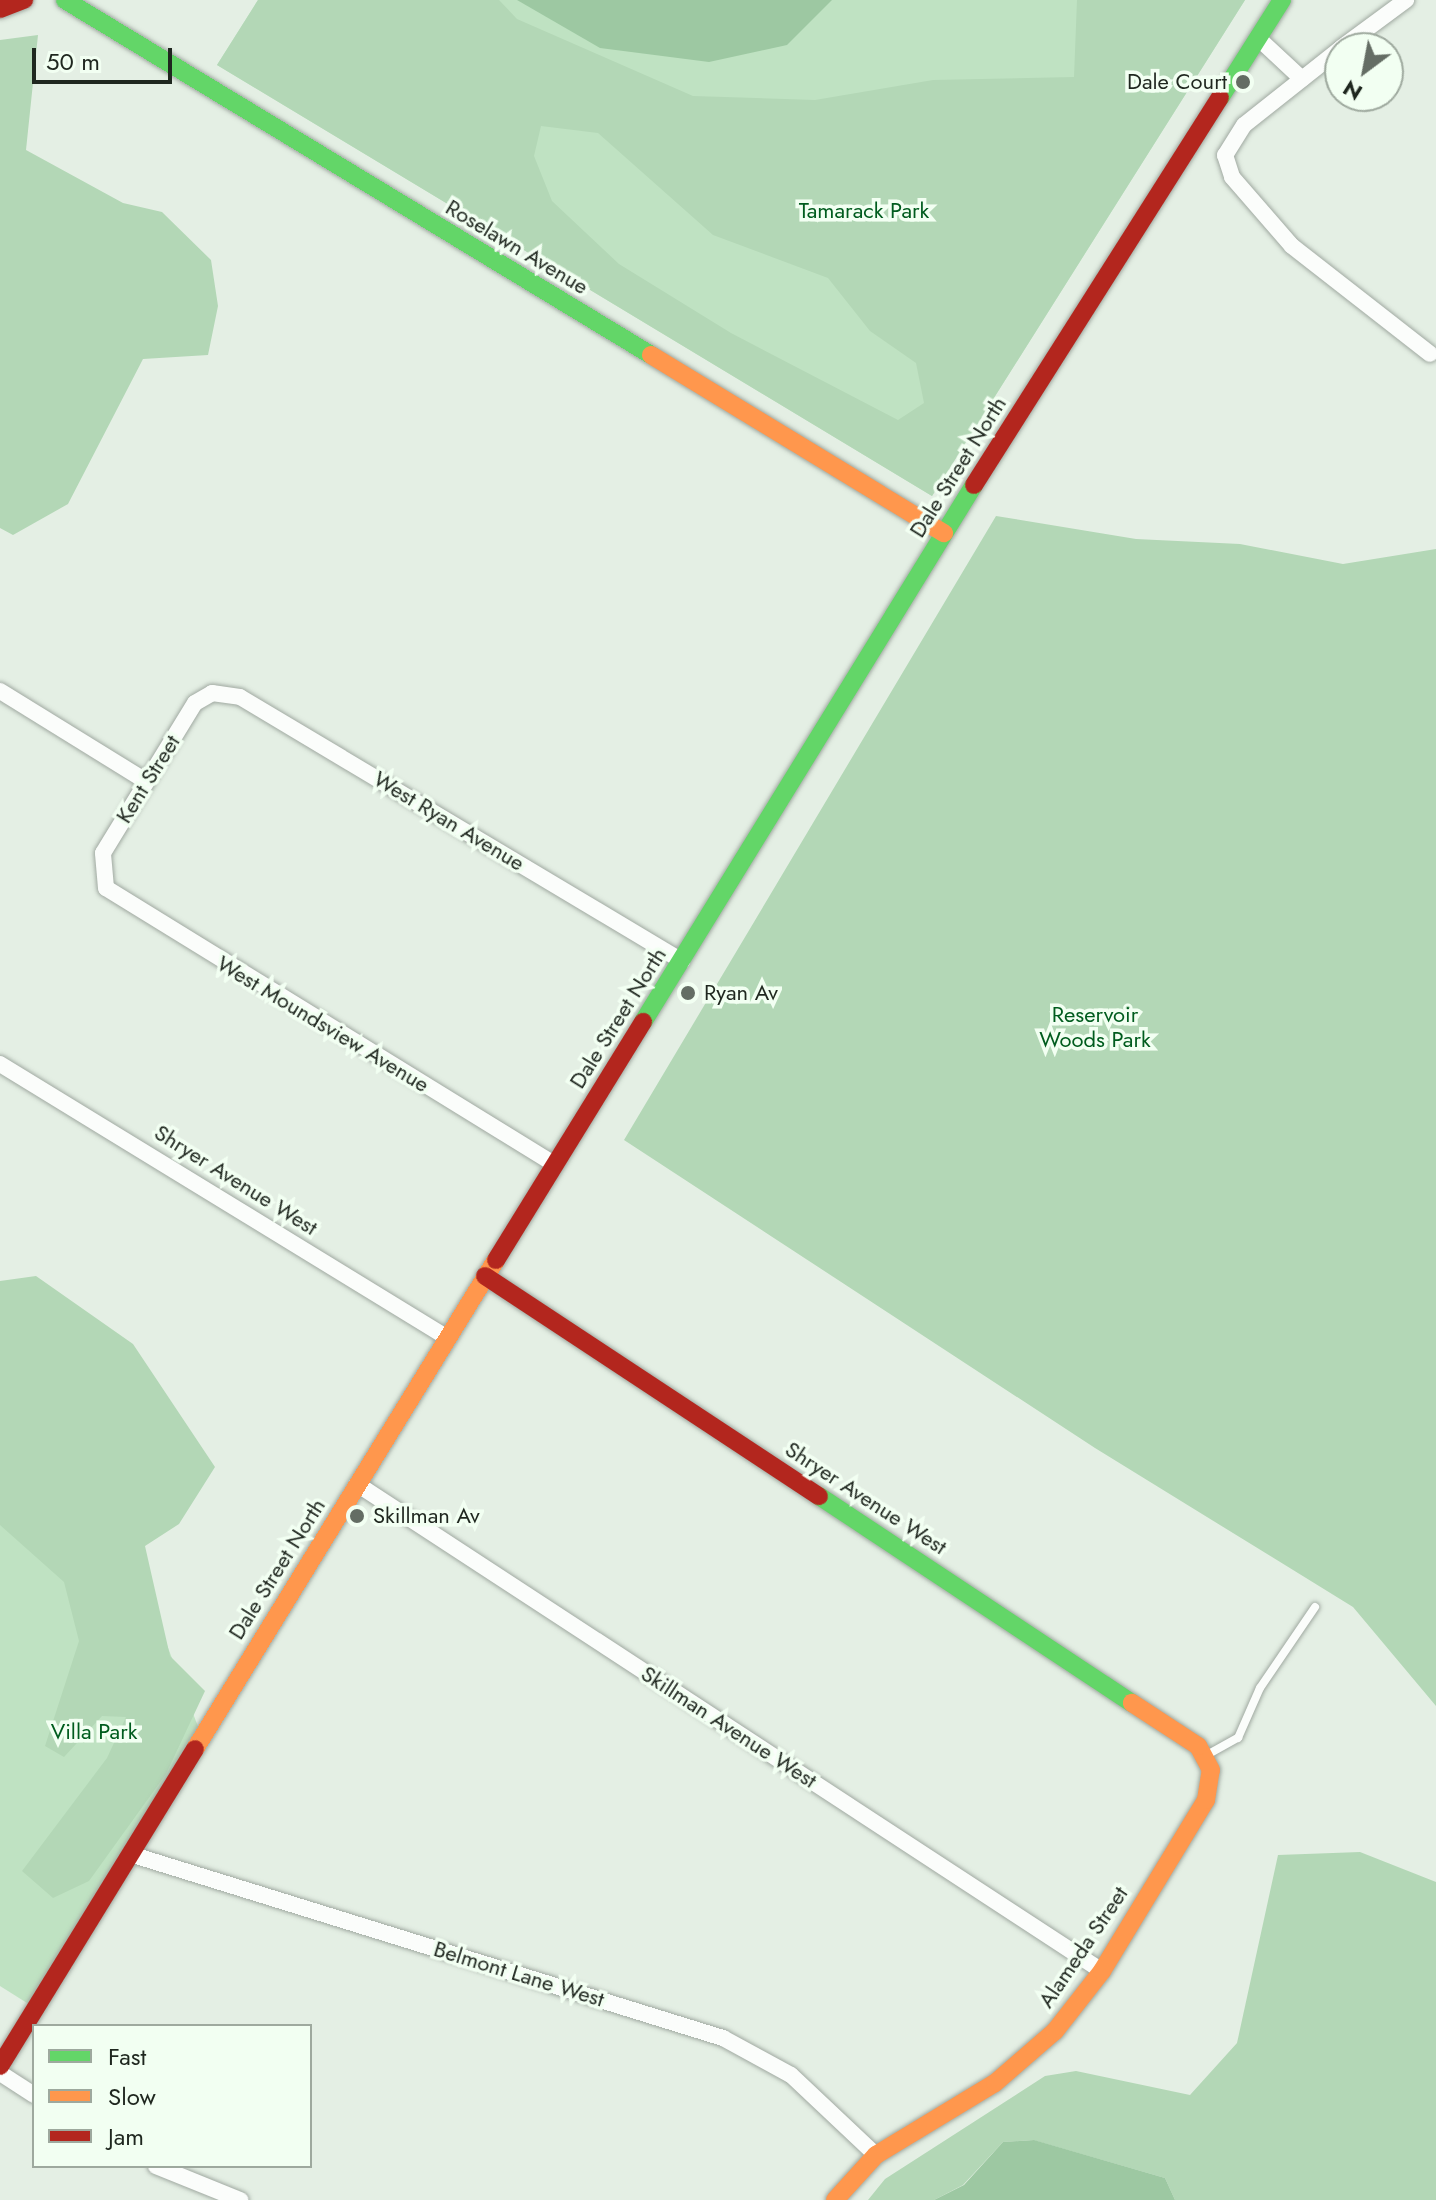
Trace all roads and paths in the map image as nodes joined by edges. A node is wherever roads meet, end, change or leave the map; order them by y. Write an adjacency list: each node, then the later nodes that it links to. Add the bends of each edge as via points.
1 (24, 0): 5 (street)
2 (65, 0): 11 (street, Roselawn Avenue)
3 (1282, 0): 7 (street, Dale Street North)
4 (1406, 0): 6 (street)
5 (0, 9)
6 (1362, 32)
7 (1258, 38): 9 (street); 11 (street, Dale Street North)
8 (1324, 61): 9 (street)
9 (1302, 79): 10 (street, via 1231,137 1225,155 1232,177 1292,246)
10 (1430, 354)
11 (944, 533): 16 (street, Dale Street North)
12 (0, 691): 14 (street)
13 (212, 693): 14 (street, Kent Street, via 195,703); 16 (street, West Ryan Avenue, via 240,697)
14 (146, 781): 15 (street, Kent Street, via 103,853)
15 (100, 876): 18 (street, West Moundsview Avenue, via 112,896)
16 (682, 961): 18 (street, Dale Street North)
17 (0, 1064): 20 (street, Shryer Avenue West)
18 (554, 1164): 19 (street, Dale Street North)
19 (485, 1276): 20 (street, Dale Street North); 23 (street, Shryer Avenue West, via 1198,1746)
20 (446, 1337): 21 (street, Dale Street North)
21 (357, 1484): 24 (street, Dale Street North); 25 (street, Skillman Avenue West)
22 (1315, 1607): 23 (lane, via 1260,1688 1238,1738)
23 (1207, 1764): 25 (street, Alameda Street, via 1206,1800)
24 (130, 1854): 26 (street, Dale Street North); 29 (street, Belmont Lane West, via 723,2038 791,2075)
25 (1102, 1971): 29 (street, Alameda Street, via 1025,2060)
26 (0, 2066)
27 (0, 2073): 28 (street)
28 (32, 2094)
29 (876, 2155): 32 (street, Alameda Street)
30 (161, 2168): 31 (street)
31 (240, 2200)
32 (835, 2200)

